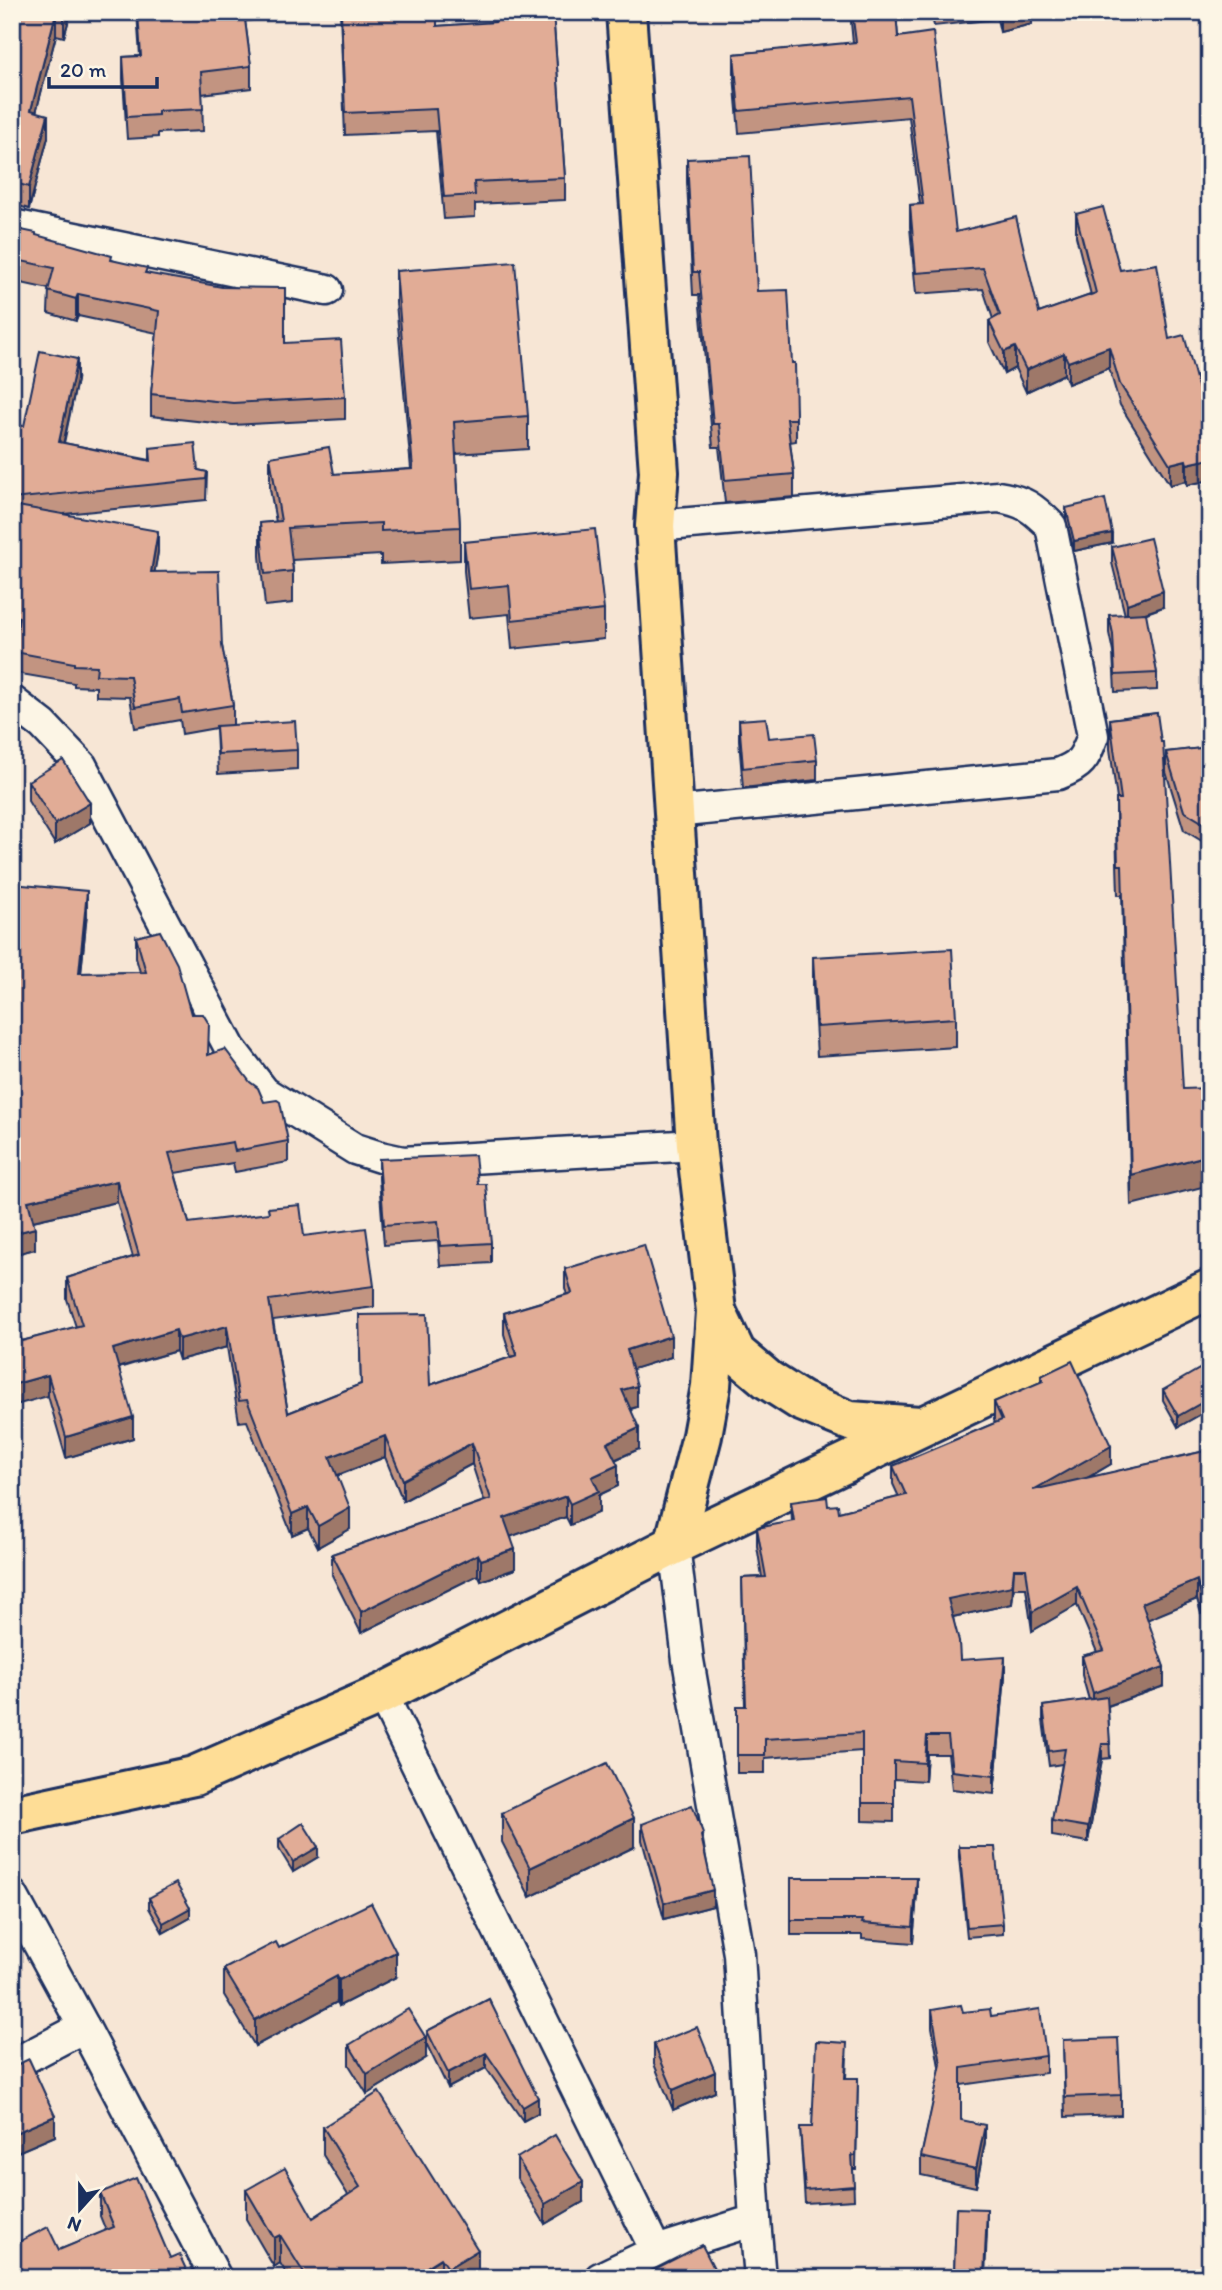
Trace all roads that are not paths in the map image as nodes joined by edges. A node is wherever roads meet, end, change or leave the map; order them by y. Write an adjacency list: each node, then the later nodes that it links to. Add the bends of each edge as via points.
1 (626, 12): 4 (main road, via 659,472)
2 (12, 225): 3 (street)
3 (327, 290)
4 (655, 526): 6 (main road); 6 (street, via 998,497 1019,500 1051,526 1093,736 1083,761 1058,774)
5 (12, 701): 7 (street, via 81,765 230,1048 264,1091 355,1149 403,1162)
6 (674, 812): 7 (main road)
7 (696, 1145): 9 (main road)
8 (1210, 1289): 10 (main road)
9 (716, 1311): 10 (main road, via 736,1353 801,1401 850,1422); 11 (main road, via 711,1386)
10 (922, 1426): 11 (main road)
11 (674, 1545): 12 (main road); 17 (street, via 688,1660 739,1954)
12 (382, 1693): 13 (main road, via 194,1776); 18 (street)
13 (12, 1815)
14 (12, 1895): 15 (street)
15 (83, 2027): 16 (street); 19 (street)
16 (12, 2064)
17 (755, 2220): 18 (street); 21 (street)
18 (656, 2251): 20 (street)
19 (216, 2278)
20 (600, 2278)
21 (760, 2278)

